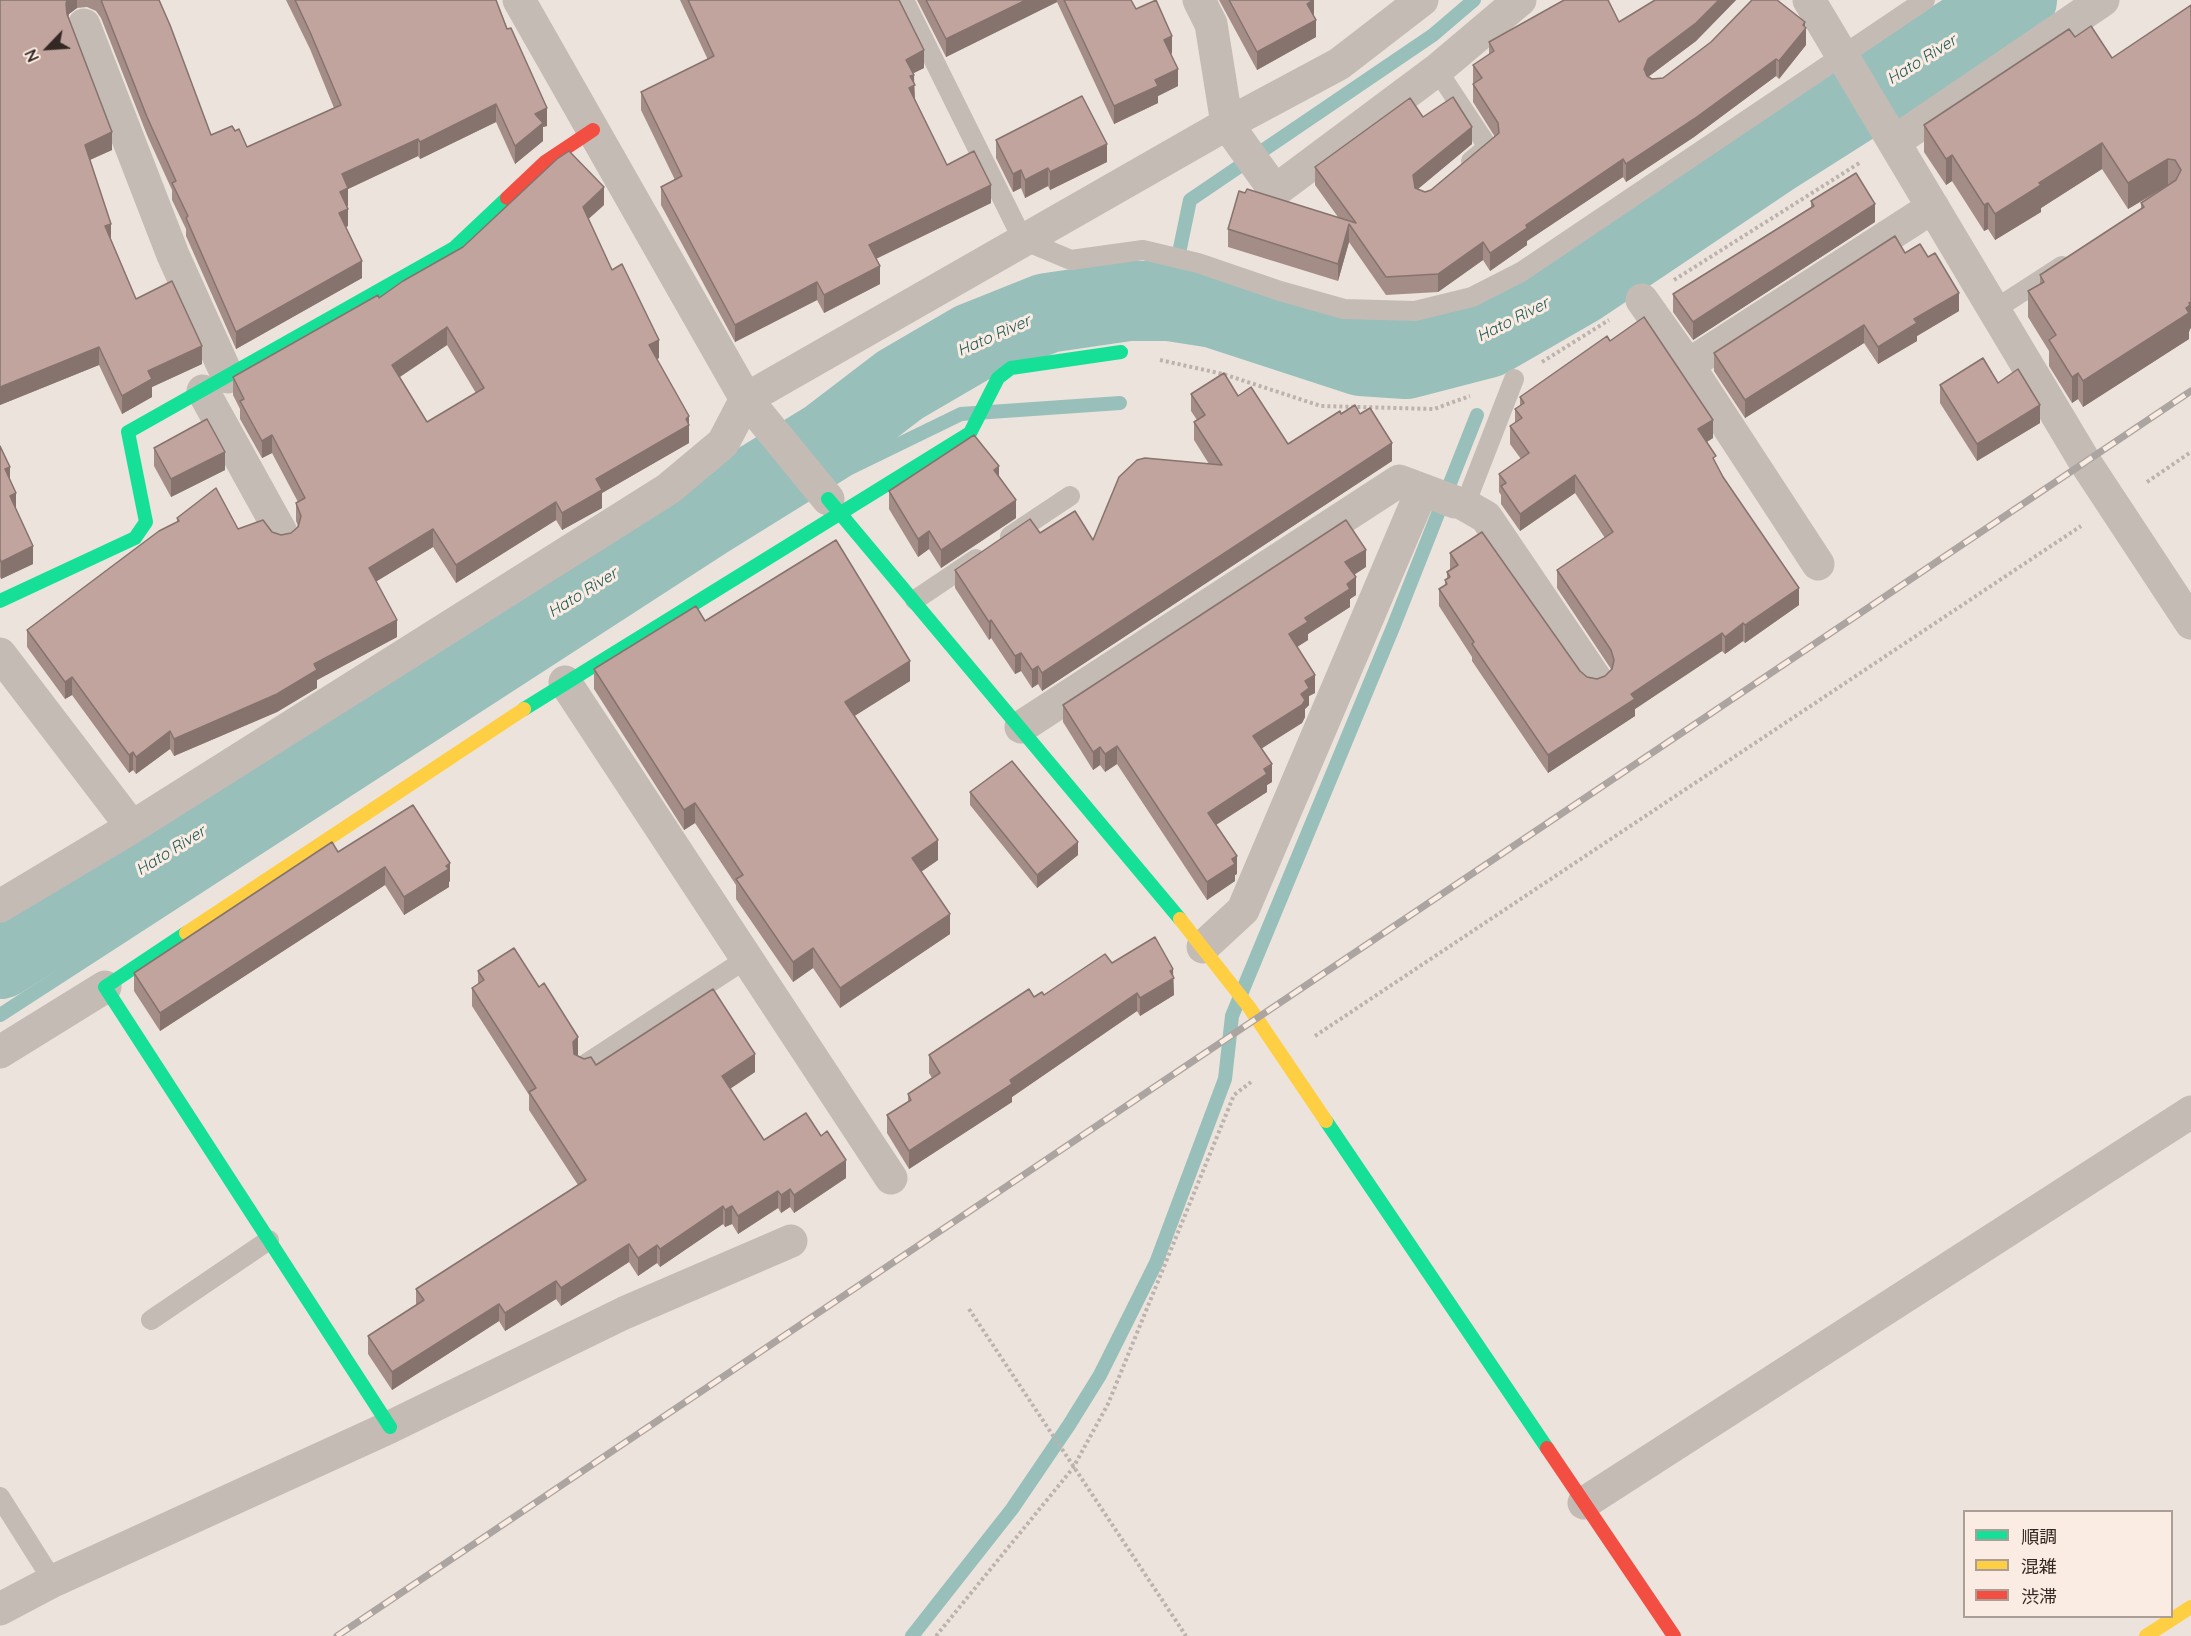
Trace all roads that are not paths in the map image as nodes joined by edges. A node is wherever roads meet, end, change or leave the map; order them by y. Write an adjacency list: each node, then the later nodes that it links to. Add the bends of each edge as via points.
1 (519, 0): 13 (street)
2 (904, 0): 17 (lane)
3 (1199, 0): 12 (street, via 1211,24)
4 (1422, 0): 12 (street, via 1339,64)
5 (1520, 0): 11 (street)
6 (1809, 0): 10 (street)
7 (1925, 0): 10 (lane)
8 (2103, 0): 14 (street)
9 (84, 26): 24 (street, via 173,255)
10 (1846, 59): 14 (street); 17 (lane, via 1521,272 1472,297 1415,311 1344,309 1198,263 1143,250 1071,260)
11 (1437, 70): 12 (street, via 1275,191); 15 (lane, via 1488,147)
12 (1227, 124): 17 (street)
13 (593, 130): 24 (street, via 545,162 454,248); 25 (street)
14 (1887, 130): 16 (street)
15 (1452, 176)
16 (1933, 207): 20 (street); 22 (street)
17 (1023, 240): 25 (street)
18 (2081, 254): 20 (lane)
19 (1642, 300): 22 (street)
20 (1994, 310): 33 (street, via 2085,462)
21 (1121, 352): 28 (street, via 1011,368 998,378 970,433)
22 (1688, 365): 30 (street)
23 (1514, 379): 27 (lane)
24 (215, 384): 29 (street); 32 (street, via 128,432 146,522 135,538)
25 (746, 399): 28 (street); 38 (street, via 723,443 668,489)
26 (1070, 496): 31 (lane)
27 (1443, 497): 35 (street, via 1486,517); 37 (street, via 1398,481); 40 (street, via 1243,910)
28 (834, 507): 31 (street); 36 (street)
29 (282, 534)
30 (1818, 564)
31 (915, 600): 37 (street)
32 (0, 601)
33 (2191, 623)
34 (0, 654): 38 (street)
35 (1595, 678)
36 (565, 682): 41 (street); 42 (street)
37 (1021, 727): 40 (street)
38 (132, 827): 39 (street)
39 (0, 906)
40 (1203, 947): 52 (street, via 1249,1007)
41 (746, 959): 44 (lane); 46 (street)
42 (105, 987): 43 (street); 47 (street)
43 (0, 1052)
44 (584, 1065)
45 (2191, 1112): 52 (street)
46 (891, 1178)
47 (269, 1240): 49 (lane); 50 (street)
48 (791, 1241): 50 (street, via 624,1313)
49 (151, 1320)
50 (390, 1426): 53 (street)
51 (0, 1497): 53 (lane)
52 (1584, 1503): 56 (street)
53 (53, 1581): 55 (street)
54 (2191, 1607): 57 (street)
55 (0, 1609)
56 (1674, 1636)
57 (2146, 1636)

